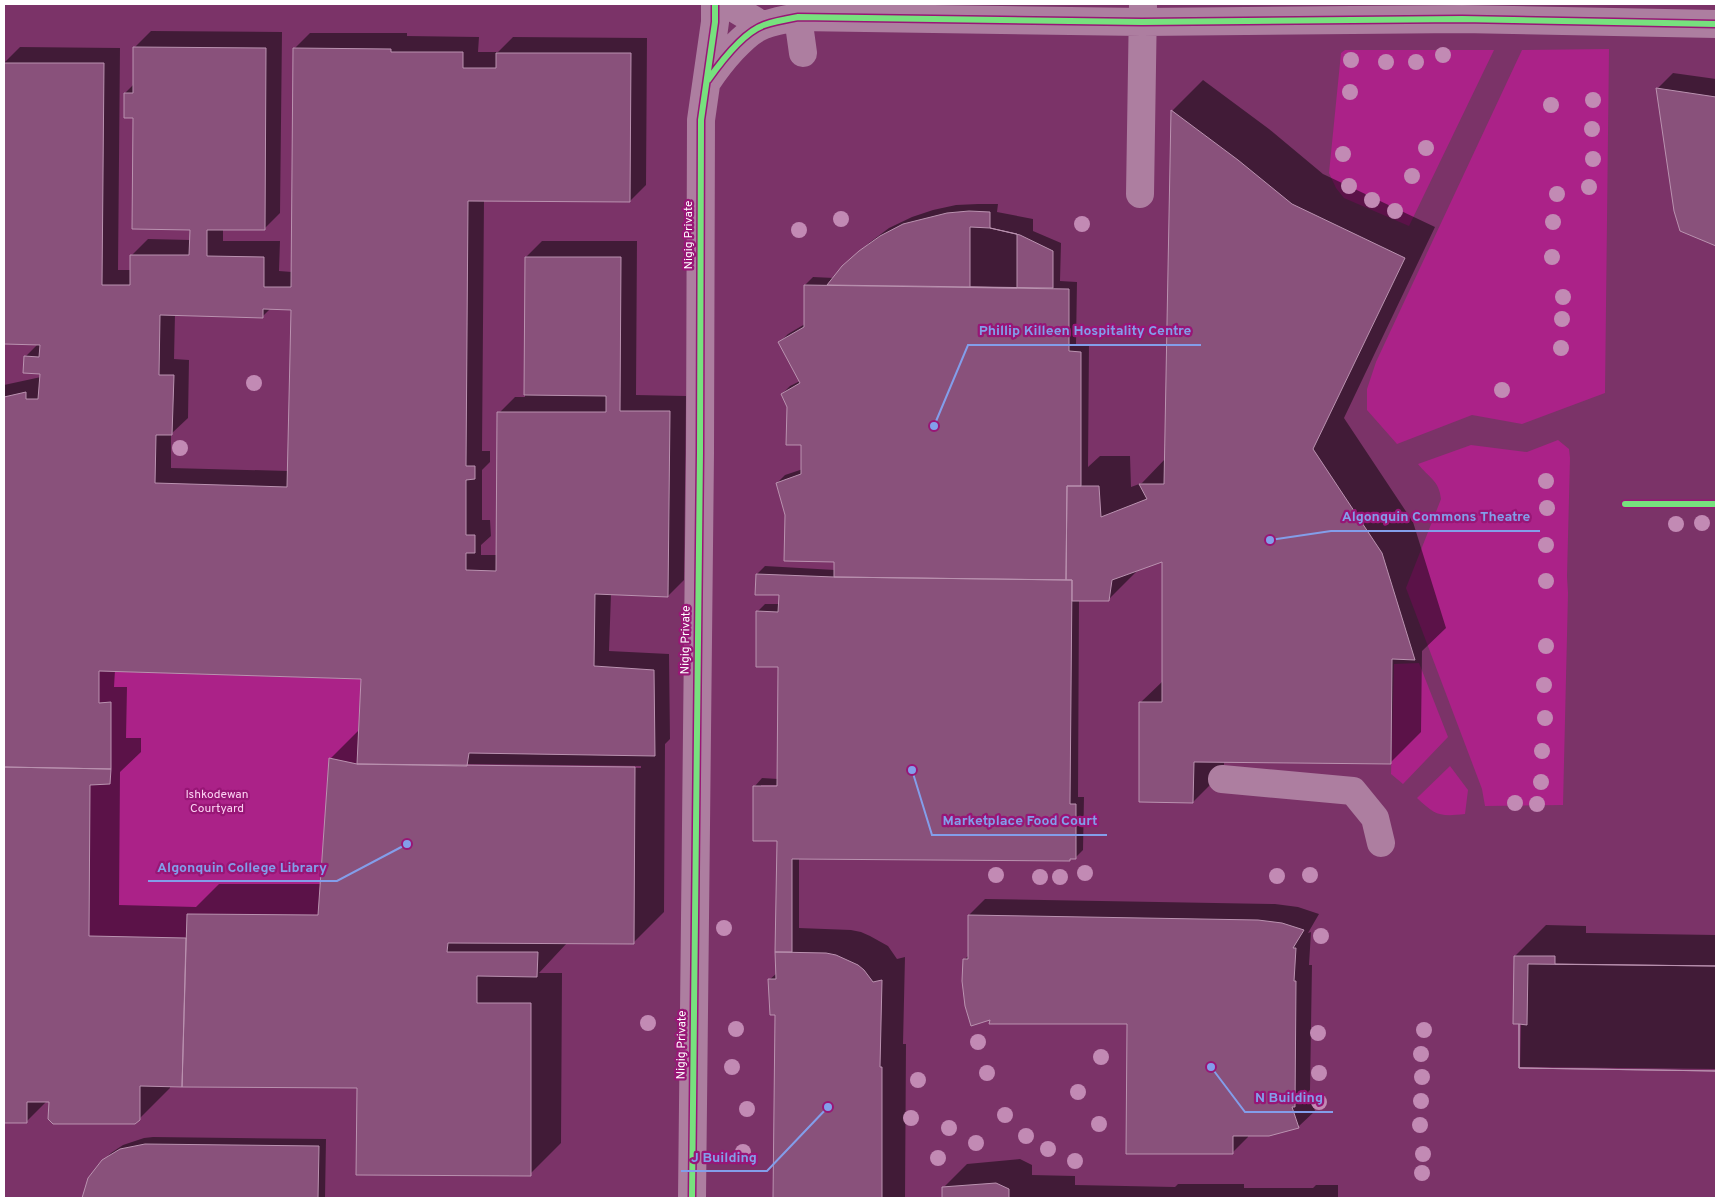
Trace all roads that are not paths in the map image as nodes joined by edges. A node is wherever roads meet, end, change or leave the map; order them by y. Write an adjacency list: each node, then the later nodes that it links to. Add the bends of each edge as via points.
1 (715, 4): 8 (street, Nigig Private, via 716,22)
2 (727, 4): 6 (street)
3 (791, 10): 4 (street); 6 (street); 7 (street)
4 (1142, 13): 5 (street); 9 (street)
5 (1716, 24)
6 (762, 25): 8 (street, Nigig Private, via 722,60)
7 (803, 53)
8 (706, 83): 12 (street, Nigig Private, via 700,120 700,463)
9 (1140, 194)
10 (1222, 779): 11 (street, via 1353,791 1375,818)
11 (1381, 843)
12 (692, 1198)

